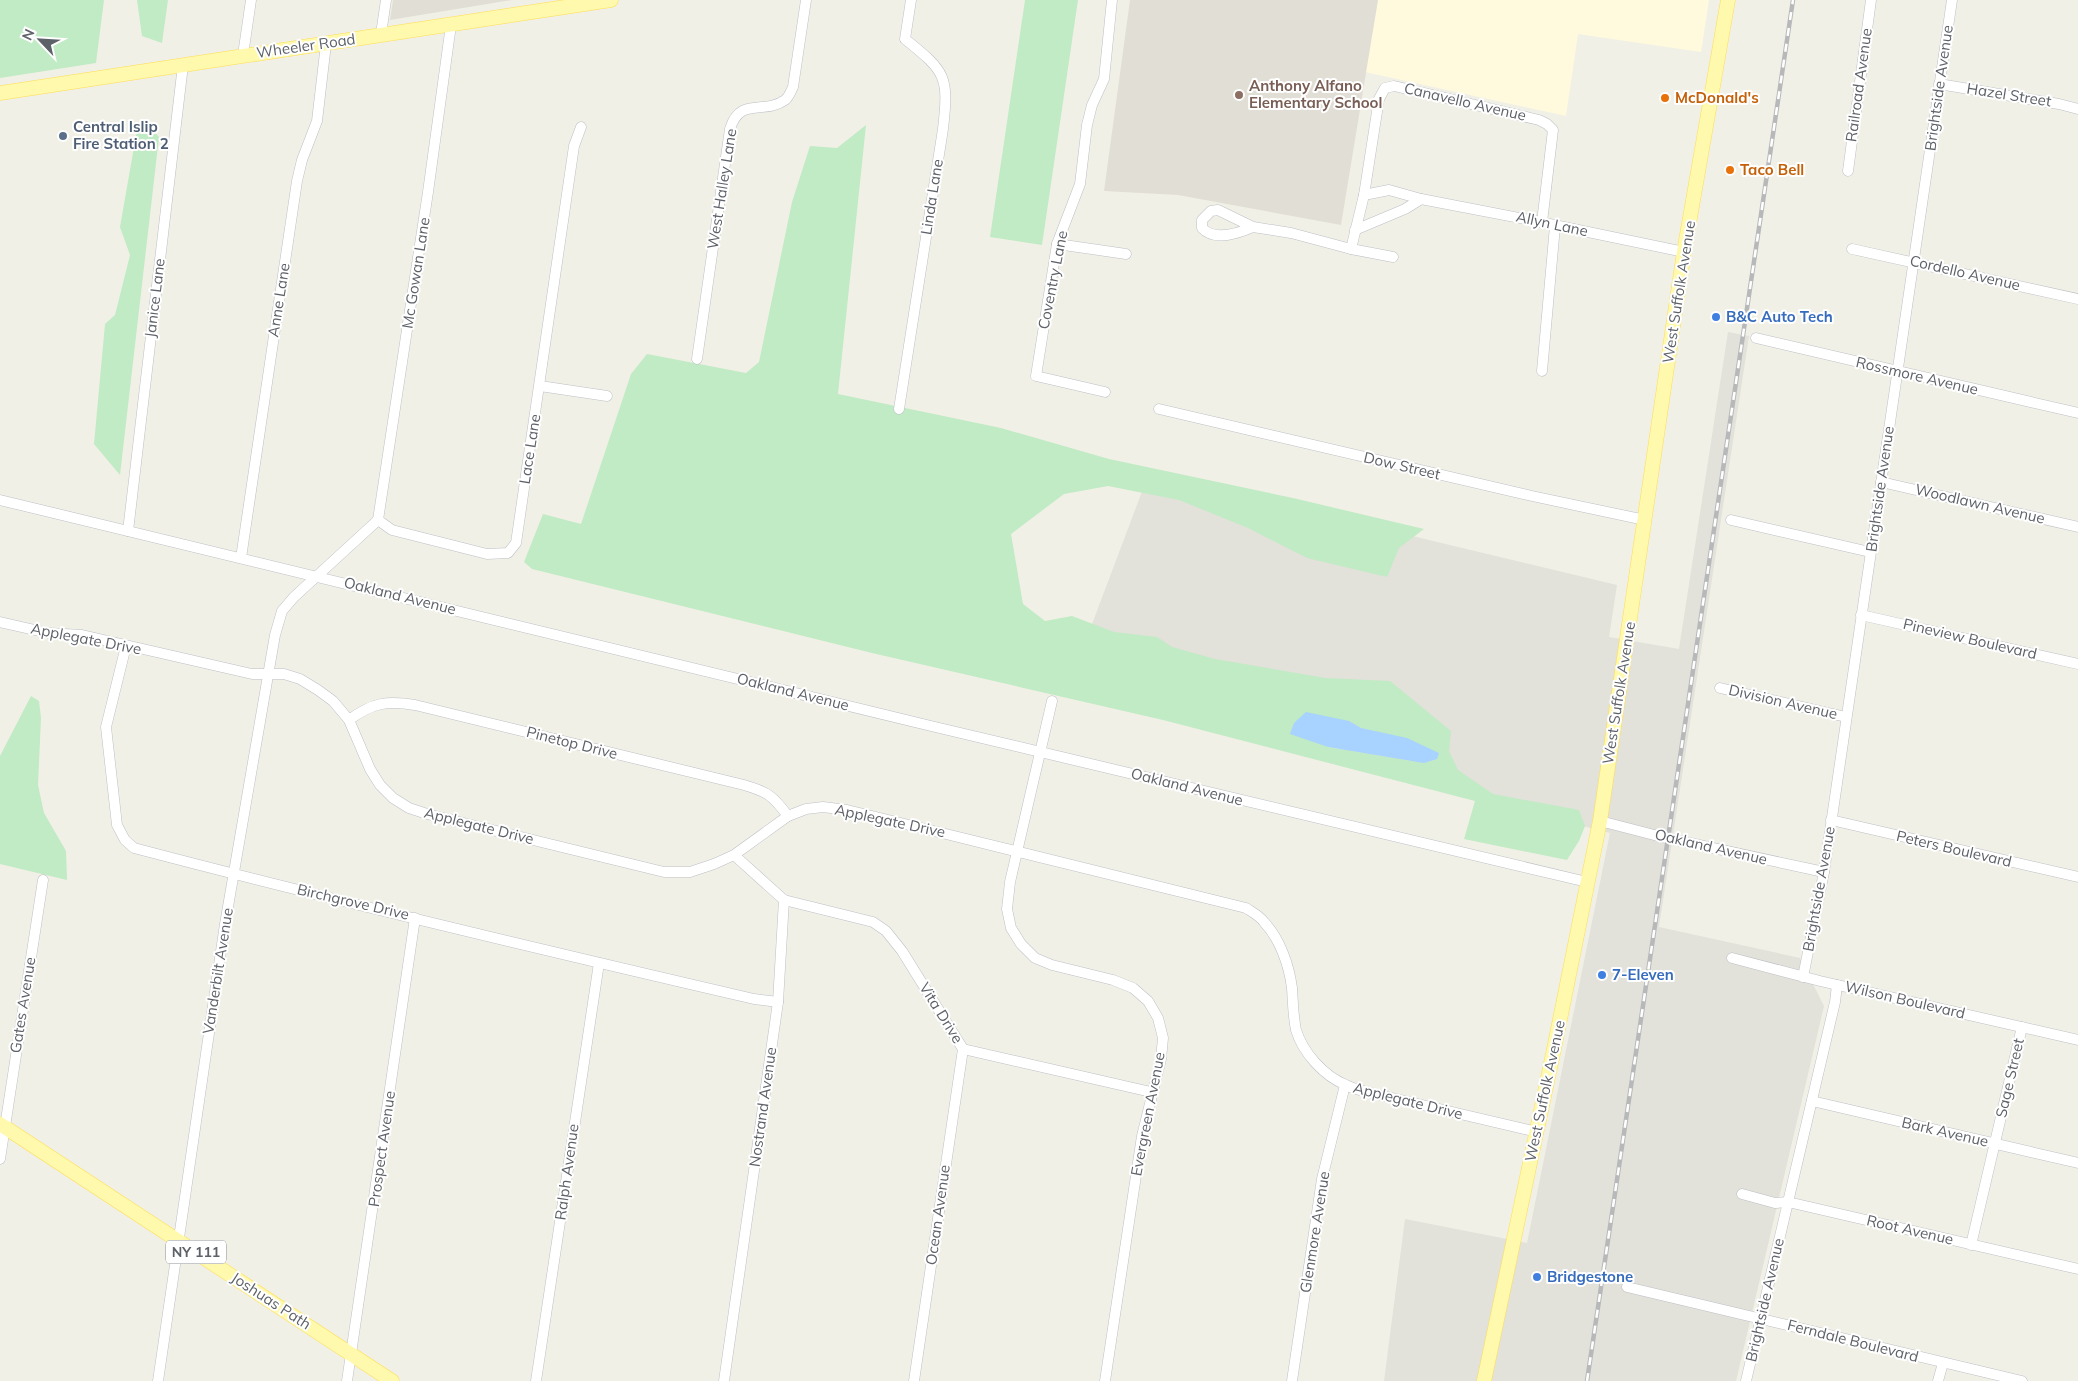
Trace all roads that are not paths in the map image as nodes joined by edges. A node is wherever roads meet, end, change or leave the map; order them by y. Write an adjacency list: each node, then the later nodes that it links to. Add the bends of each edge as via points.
1 (251, 0): 13 (street)
2 (386, 0): 11 (street)
3 (611, 0): 10 (main road, Wheeler Road)
4 (806, 0): 35 (street, West Halley Lane, via 793,87 786,100 746,109 734,117 730,129)
5 (911, 0): 41 (street, Linda Lane, via 905,39 930,59 941,73 946,89 943,129)
6 (1112, 0): 26 (street, Coventry Lane, via 1104,79 1087,125 1080,184)
7 (1728, 0): 29 (main road, West Suffolk Avenue)
8 (1871, 0): 19 (street, Railroad Avenue)
9 (1952, 0): 15 (street, Brightside Avenue)
10 (451, 25): 11 (main road, Wheeler Road); 46 (street, Mc Gowan Lane)
11 (381, 34): 12 (main road, Wheeler Road)
12 (326, 44): 13 (main road, Wheeler Road); 52 (street, Anne Lane, via 317,121 297,181)
13 (243, 55): 14 (main road, Wheeler Road)
14 (183, 65): 16 (main road, Wheeler Road); 50 (street, Janice Lane)
15 (1939, 84): 17 (street, Hazel Street); 32 (street, Brightside Avenue)
16 (0, 93)
17 (2078, 109)
18 (581, 127): 38 (street, Lace Lane, via 574,146)
19 (1848, 171)
20 (1364, 195): 21 (street, Allyn Lane, via 1389,190); 22 (street, Canavello Avenue, via 1380,99 1385,88 1394,86 1547,124 1553,130); 25 (street, Canavello Avenue)
21 (1420, 199): 22 (street, Allyn Lane); 25 (street, via 1405,209)
22 (1542, 222): 23 (street, Allyn Lane)
23 (1555, 226): 29 (street, Allyn Lane); 36 (street)
24 (1254, 227): 28 (street)
25 (1355, 230): 28 (street, Canavello Avenue)
26 (1057, 244): 30 (street); 39 (street, Coventry Lane, via 1036,376)
27 (1852, 248): 32 (street, Cordello Avenue)
28 (1351, 249): 31 (street)
29 (1684, 252): 47 (main road, West Suffolk Avenue)
30 (1126, 254)
31 (1393, 257)
32 (1913, 261): 33 (street, Cordello Avenue); 37 (street, Brightside Avenue)
33 (2078, 299)
34 (1756, 338): 37 (street, Rossmore Avenue)
35 (697, 359)
36 (1542, 371)
37 (1897, 371): 43 (street, Rossmore Avenue); 44 (street, Brightside Avenue)
38 (540, 386): 40 (street); 46 (street, Lace Lane, via 516,543 508,554 487,554 402,533)
39 (1105, 392)
40 (607, 396)
41 (899, 409)
42 (1159, 409): 47 (street, Dow Street)
43 (2078, 413)
44 (1881, 482): 49 (street, Woodlawn Avenue); 51 (street, Brightside Avenue)
45 (0, 500): 50 (street, Oakland Avenue)
46 (378, 520): 53 (street)
47 (1645, 520): 65 (main road, West Suffolk Avenue)
48 (1731, 520): 51 (street)
49 (2078, 527)
50 (128, 531): 52 (street, Oakland Avenue)
51 (1870, 552): 54 (street, Brightside Avenue)
52 (241, 558): 53 (street, Oakland Avenue)
53 (316, 576): 58 (street, Vanderbilt Avenue, via 282,611); 63 (street, Oakland Avenue)
54 (1861, 615): 57 (street, Pineview Boulevard); 61 (street, Brightside Avenue)
55 (0, 622): 56 (street, Applegate Drive)
56 (126, 646): 58 (street, Applegate Drive, via 252,674); 70 (street, Birchgrove Drive, via 106,727 117,825 124,840 134,848)
57 (2078, 664)
58 (268, 674): 62 (street, Applegate Drive, via 300,679 332,701); 70 (street, Vanderbilt Avenue)
59 (1720, 688): 61 (street, Division Avenue)
60 (1052, 701): 63 (street, Evergreen Avenue)
61 (1846, 717): 66 (street, Brightside Avenue)
62 (349, 720): 64 (street, Pinetop Drive, via 378,704 395,701 415,705 744,785 765,792); 68 (street, Applegate Drive, via 380,784 409,808 664,872 690,872)
63 (1041, 751): 67 (street, Evergreen Avenue); 73 (street, Oakland Avenue)
64 (788, 816): 67 (street, Applegate Drive, via 823,807 847,810); 68 (street, Applegate Drive)
65 (1600, 820): 69 (street, Oakland Avenue, via 1662,837); 73 (main road, West Suffolk Avenue)
66 (1831, 820): 69 (street, Brightside Avenue); 71 (street, Peters Boulevard)
67 (1016, 852): 84 (street, Applegate Drive, via 1246,908 1264,921 1279,943 1292,987 1297,1032 1308,1054 1324,1072); 85 (street, Evergreen Avenue, via 1007,909 1011,928 1035,958 1113,980 1133,988 1148,1001 1158,1018 1162,1038 1161,1059)
68 (734, 854): 74 (street)
69 (1824, 872): 78 (street, Brightside Avenue)
70 (233, 874): 75 (street, Birchgrove Drive); 94 (street, Vanderbilt Avenue)
71 (2078, 877)
72 (43, 880): 87 (street, Gates Avenue)
73 (1587, 882): 88 (main road, West Suffolk Avenue)
74 (784, 900): 80 (street, Nostrand Avenue); 83 (street, Vita Drive, via 873,922 886,931)
75 (416, 918): 77 (street, Birchgrove Drive); 99 (street, Prospect Avenue)
76 (1732, 958): 78 (street, Wilson Boulevard)
77 (599, 963): 80 (street, Birchgrove Drive); 104 (street, Ralph Avenue)
78 (1803, 976): 79 (street, Wilson Boulevard)
79 (1837, 985): 81 (street, Wilson Boulevard); 86 (street, Brightside Avenue, via 1836,1002)
80 (778, 1002): 105 (street, Nostrand Avenue)
81 (2022, 1027): 82 (street, Wilson Boulevard); 89 (street, Sage Street)
82 (2078, 1040)
83 (963, 1049): 85 (street, Vita Drive); 106 (street, Ocean Avenue)
84 (1345, 1085): 88 (street, Applegate Drive); 108 (street, Glenmore Avenue, via 1322,1179)
85 (1152, 1092): 107 (street, Evergreen Avenue, via 1142,1136)
86 (1812, 1100): 89 (street, Bark Avenue); 93 (street, Brightside Avenue)
87 (2, 1126): 90 (street, Gates Avenue); 94 (main road, Joshuas Path / NY 111)
88 (1537, 1132): 109 (main road, West Suffolk Avenue)
89 (1995, 1143): 91 (street, Bark Avenue); 95 (street, Sage Street)
90 (0, 1159)
91 (2078, 1163)
92 (1742, 1194): 93 (street, Root Avenue)
93 (1788, 1202): 95 (street, Root Avenue); 98 (street, Brightside Avenue)
94 (178, 1240): 99 (main road, Joshuas Path / NY 111); 101 (street, Vanderbilt Avenue)
95 (1971, 1245): 96 (street, Root Avenue)
96 (2078, 1269)
97 (1627, 1287): 98 (street, Ferndale Boulevard)
98 (1761, 1319): 100 (street, Ferndale Boulevard); 110 (street, Brightside Avenue)
99 (352, 1354): 102 (street, Prospect Avenue); 103 (main road, Joshuas Path / NY 111)
100 (1943, 1363): 111 (street); 112 (street, Ferndale Boulevard)
101 (158, 1381)
102 (348, 1381)
103 (392, 1381)
104 (536, 1381)
105 (724, 1381)
106 (914, 1381)
107 (1105, 1381)
108 (1292, 1381)
109 (1484, 1381)
110 (1746, 1381)
111 (1938, 1381)
112 (2022, 1381)

